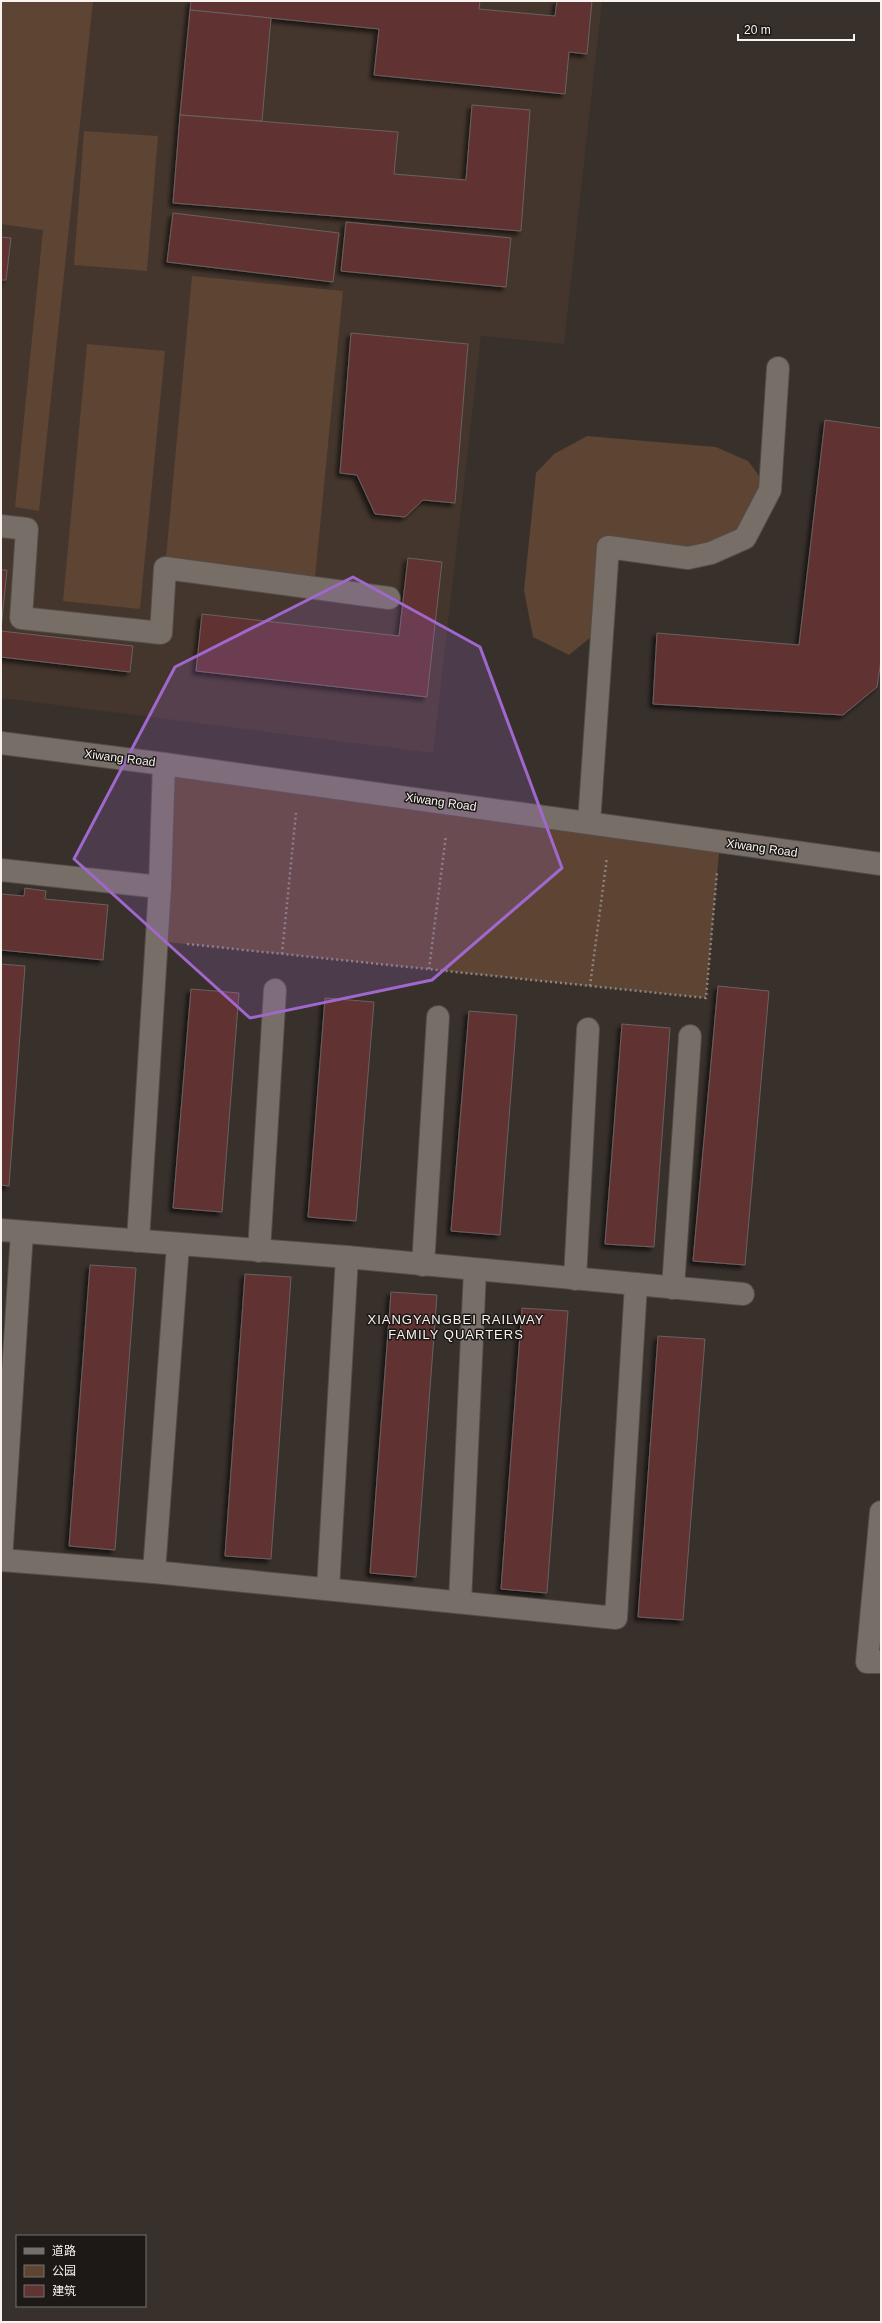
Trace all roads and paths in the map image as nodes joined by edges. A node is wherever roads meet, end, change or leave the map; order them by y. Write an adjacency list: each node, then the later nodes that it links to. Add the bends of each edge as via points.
1 (778, 368): 8 (street, via 770,490 745,538 711,553 688,558 608,547)
2 (1, 526): 3 (street, via 27,529 21,618 161,633 165,568)
3 (389, 598)
4 (1, 743): 5 (street, Xiwang Road)
5 (164, 764): 6 (street, Xiwang Road); 13 (street)
6 (299, 782): 7 (street, Xiwang Road); 15 (path)
7 (450, 804): 8 (street, Xiwang Road); 16 (path)
8 (589, 823): 9 (street, Xiwang Road)
9 (612, 827): 10 (street, Xiwang Road); 17 (path)
10 (720, 842): 11 (street, Xiwang Road); 17 (path, via 706,998)
11 (881, 864)
12 (1, 870): 13 (street)
13 (160, 887): 14 (street)
14 (157, 941): 15 (path); 23 (street)
15 (282, 954): 16 (path)
16 (429, 969): 17 (path)
17 (590, 986)
18 (275, 990): 25 (street)
19 (438, 1018): 27 (street)
20 (588, 1029): 29 (street)
21 (690, 1036): 31 (street)
22 (12, 1231): 23 (street); 34 (street, via 1,1560)
23 (138, 1242): 24 (street)
24 (178, 1245): 25 (street); 34 (street)
25 (259, 1251): 26 (street)
26 (347, 1257): 27 (street); 35 (street)
27 (423, 1264): 28 (street)
28 (476, 1270): 29 (street); 36 (street)
29 (575, 1279): 30 (street)
30 (636, 1284): 31 (street); 36 (street, via 616,1618)
31 (673, 1288): 32 (street)
32 (743, 1294)
33 (881, 1512): 37 (street)
34 (154, 1572): 35 (street)
35 (328, 1589): 36 (street)
36 (460, 1602)
37 (874, 1662)

